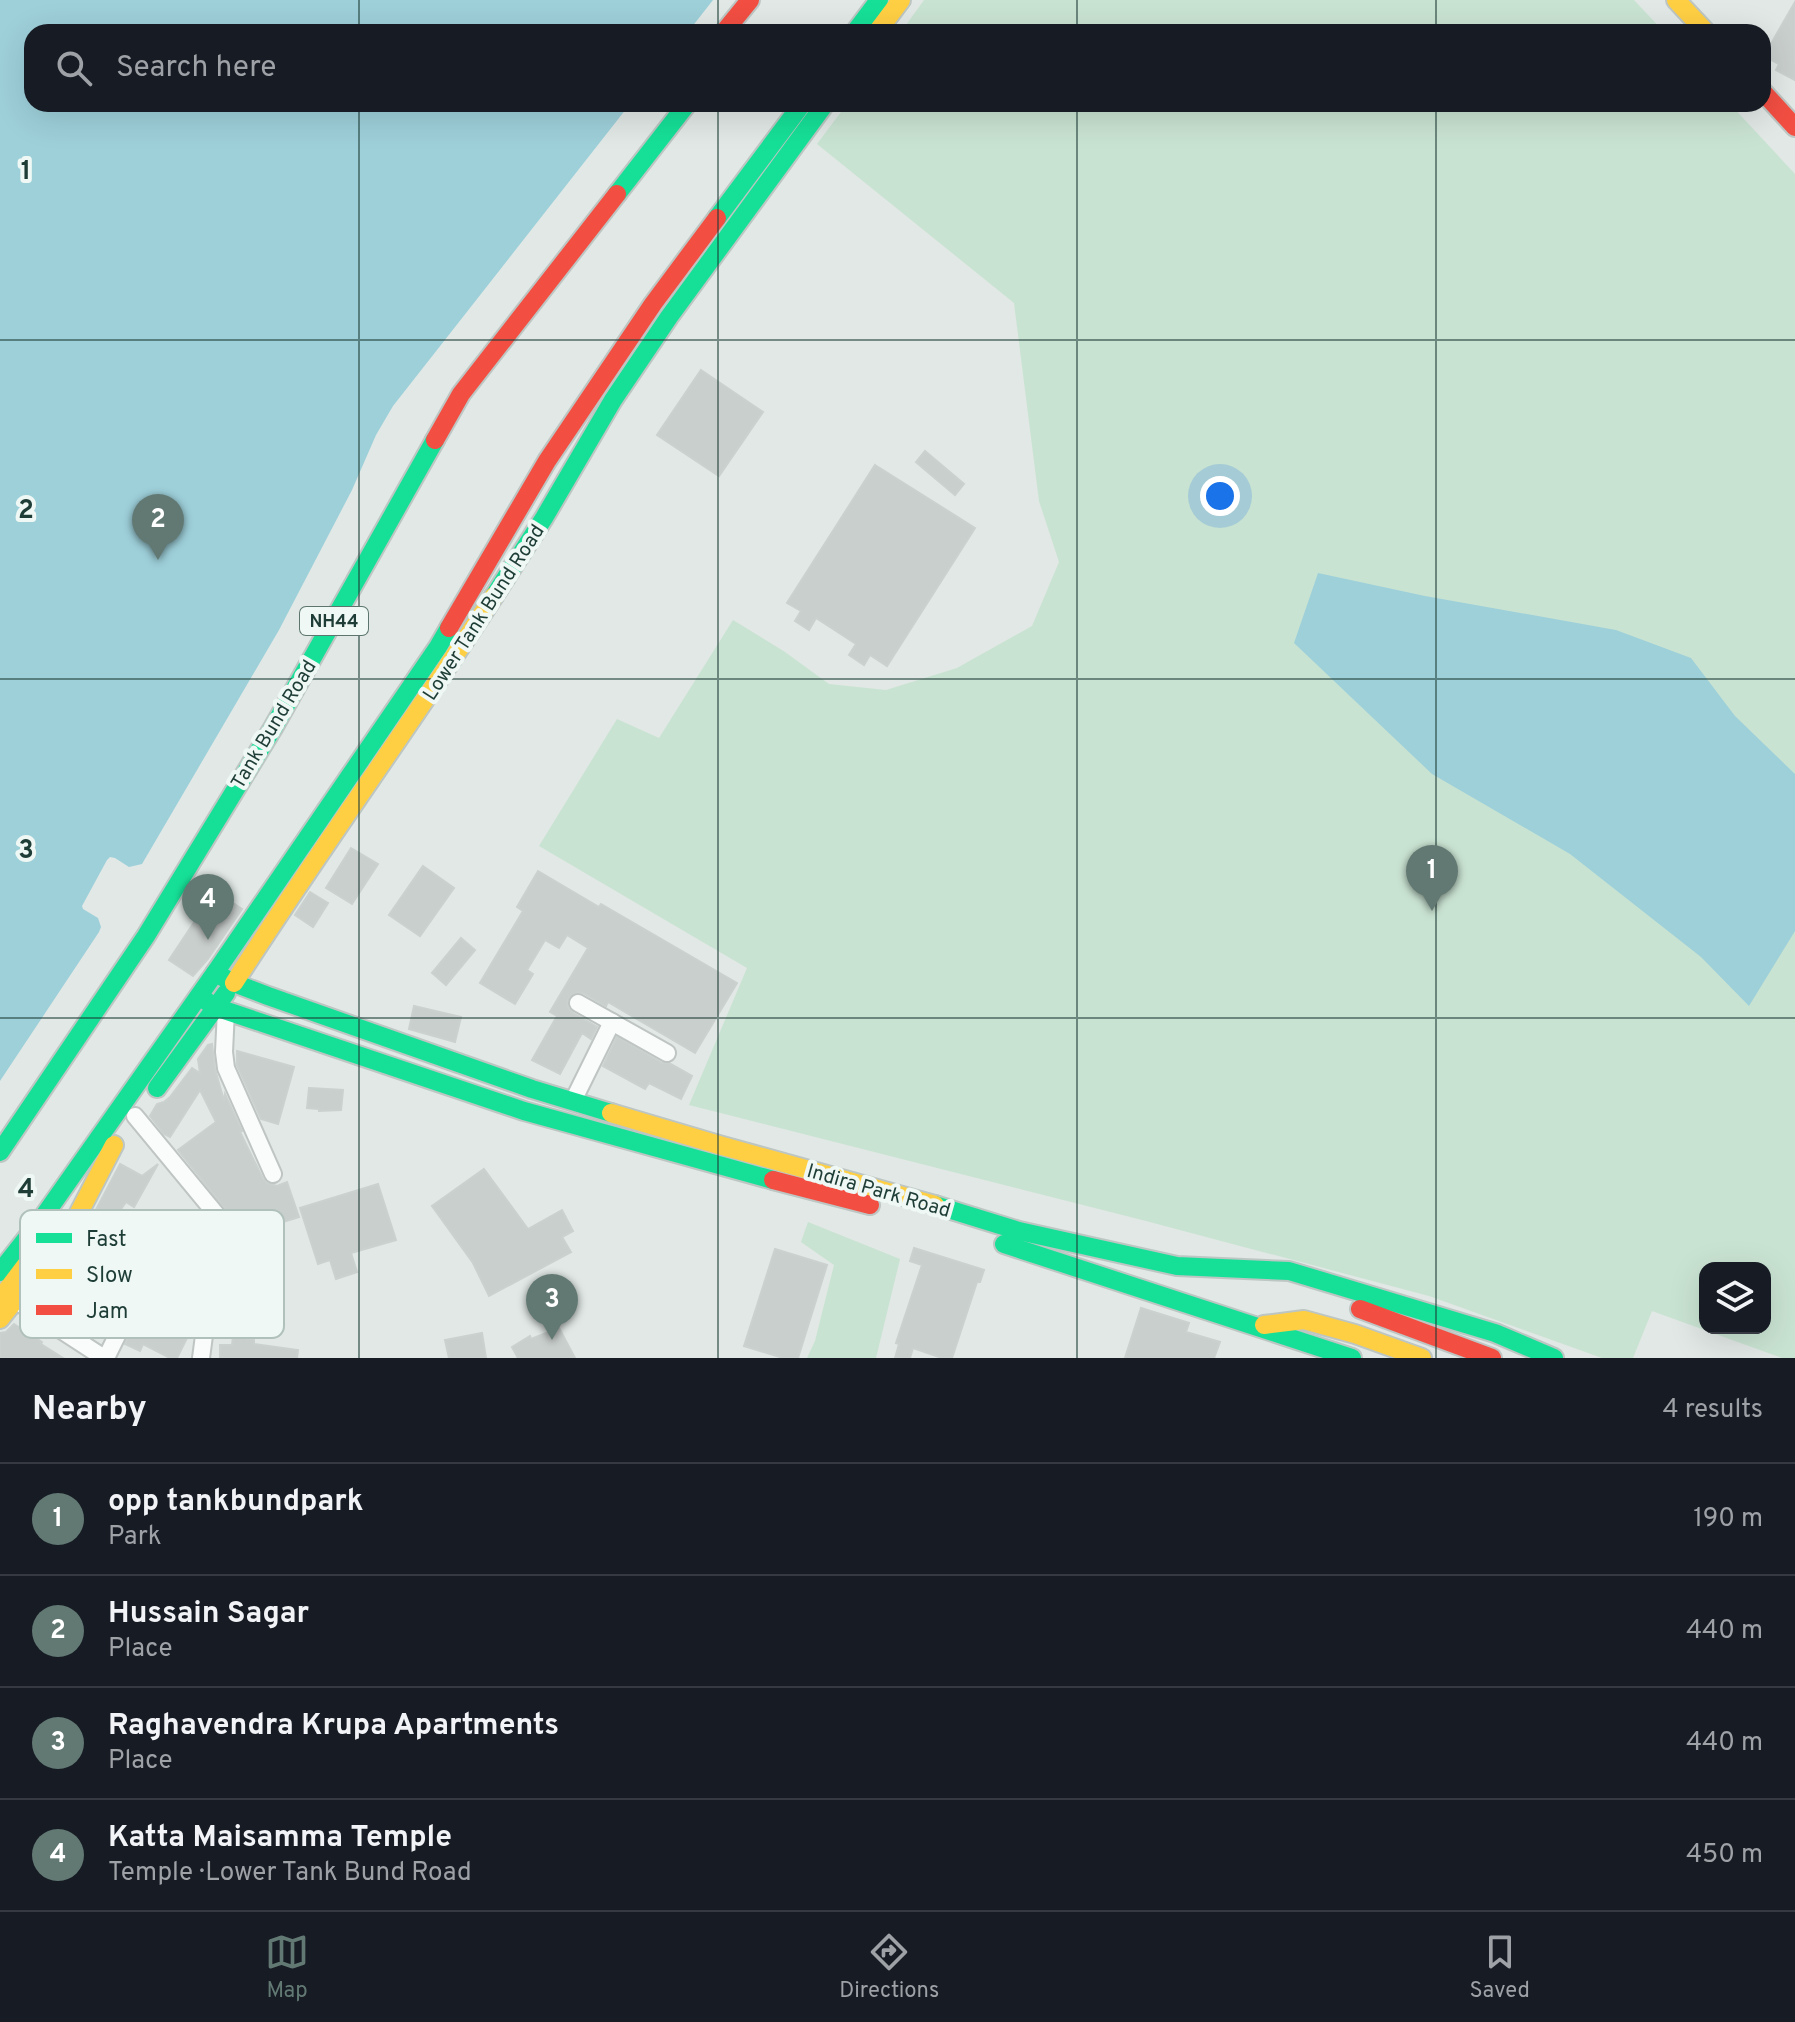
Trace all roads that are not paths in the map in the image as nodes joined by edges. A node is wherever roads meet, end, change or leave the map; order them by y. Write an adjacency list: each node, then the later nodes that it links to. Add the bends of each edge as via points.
1 (750, 0): 7 (main road)
2 (768, 0): 8 (main road)
3 (879, 0): 9 (main road)
4 (901, 0): 10 (main road)
5 (1676, 0): 11 (main road)
6 (1692, 0): 12 (main road)
7 (730, 24)
8 (749, 24)
9 (861, 24)
10 (883, 24)
11 (1698, 24)
12 (1714, 24)
13 (1771, 86): 19 (main road)
14 (1771, 98): 19 (main road)
15 (661, 112): 20 (main road)
16 (681, 112): 34 (main road, Tank Bund Road / NH44, via 461,394 273,728 146,936)
17 (796, 112): 25 (main road, Lower Tank Bund Road, via 653,304 547,461 438,647)
18 (819, 112): 26 (main road, Lower Tank Bund Road, via 621,388 453,659)
19 (1793, 114)
20 (508, 305)
21 (481, 340): 22 (main road)
22 (440, 395)
23 (379, 503): 24 (main road, NH44, via 259,721)
24 (120, 942)
25 (215, 973): 26 (main road, Indira Park Road); 27 (main road, Lower Tank Bund Road)
26 (234, 983): 29 (main road, Lower Tank Bund Road); 32 (main road, Indira Park Road)
27 (199, 996): 29 (main road, Indira Park Road); 36 (main road, Lower Tank Bund Road)
28 (578, 1003): 30 (street)
29 (220, 1009): 33 (main road, Lower Tank Bund Road); 35 (street, via 226,1068); 45 (main road, Indira Park Road, via 524,1111 889,1209)
30 (612, 1022): 31 (street); 32 (street)
31 (667, 1053)
32 (573, 1101): 40 (main road, Indira Park Road, via 1019,1231 1177,1266)
33 (135, 1116): 37 (main road, Lower Tank Bund Road); 38 (street)
34 (0, 1152)
35 (273, 1174)
36 (48, 1210)
37 (69, 1210)
38 (213, 1210)
39 (20, 1247): 41 (main road, Lower Tank Bund Road)
40 (1289, 1271): 53 (main road, via 1321,1295); 54 (main road, Indira Park Road, via 1495,1333)
41 (0, 1272)
42 (20, 1281): 43 (main road, Lower Tank Bund Road)
43 (7, 1300): 44 (main road)
44 (0, 1319)
45 (1253, 1326): 51 (main road, Indira Park Road); 52 (main road, via 1304,1320)
46 (71, 1338): 49 (street)
47 (115, 1338): 49 (street)
48 (204, 1338): 50 (street)
49 (105, 1358)
50 (201, 1358)
51 (1352, 1358)
52 (1422, 1358)
53 (1492, 1358)
54 (1554, 1358)

